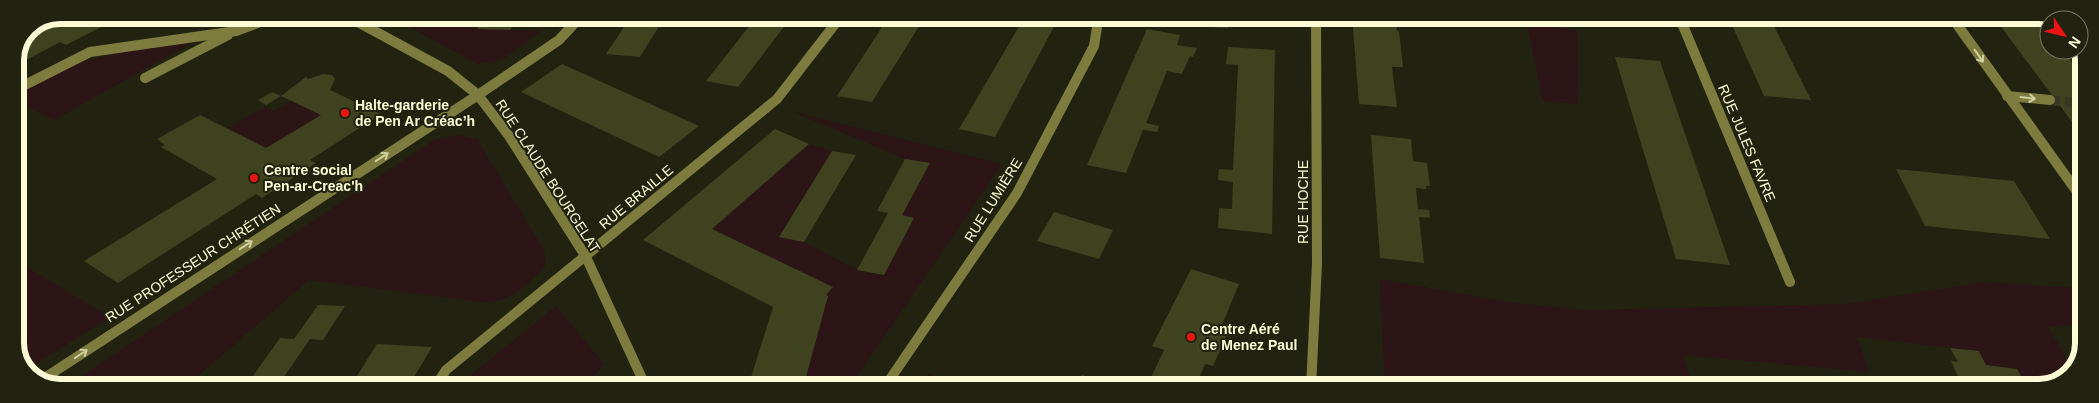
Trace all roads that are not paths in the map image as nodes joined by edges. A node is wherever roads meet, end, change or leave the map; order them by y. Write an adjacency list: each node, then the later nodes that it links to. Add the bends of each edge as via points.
1 (255, 24): 9 (street)
2 (362, 24): 12 (street, RUE CLAUDE BOURGELAT, via 448,71)
3 (574, 24): 12 (street, RUE PROFESSEUR CHRÉTIEN, via 559,40)
4 (835, 24): 16 (street, RUE BRAILLE, via 777,99)
5 (1098, 24): 21 (street, RUE LUMIÈRE, via 1094,46 1017,193)
6 (1316, 24): 22 (street, RUE HOCHE, via 1317,263)
7 (1682, 24): 17 (street, RUE JULES FAVRE)
8 (1957, 24): 13 (street, one-way to 13)
9 (236, 31): 10 (street); 11 (street, via 90,52)
10 (145, 78)
11 (24, 85)
12 (478, 95): 16 (street, RUE CLAUDE BOURGELAT, via 509,136); 18 (street, RUE PROFESSEUR CHRÉTIEN, one-way to 12)
13 (2007, 96): 14 (street, one-way to 14); 15 (street)
14 (2050, 100)
15 (2075, 189)
16 (586, 257): 19 (street, RUE BRAILLE, via 446,370); 20 (street, RUE CLAUDE BOURGELAT)
17 (1790, 282)
18 (46, 377)
19 (440, 379)
20 (642, 379)
21 (890, 379)
22 (1311, 379)

